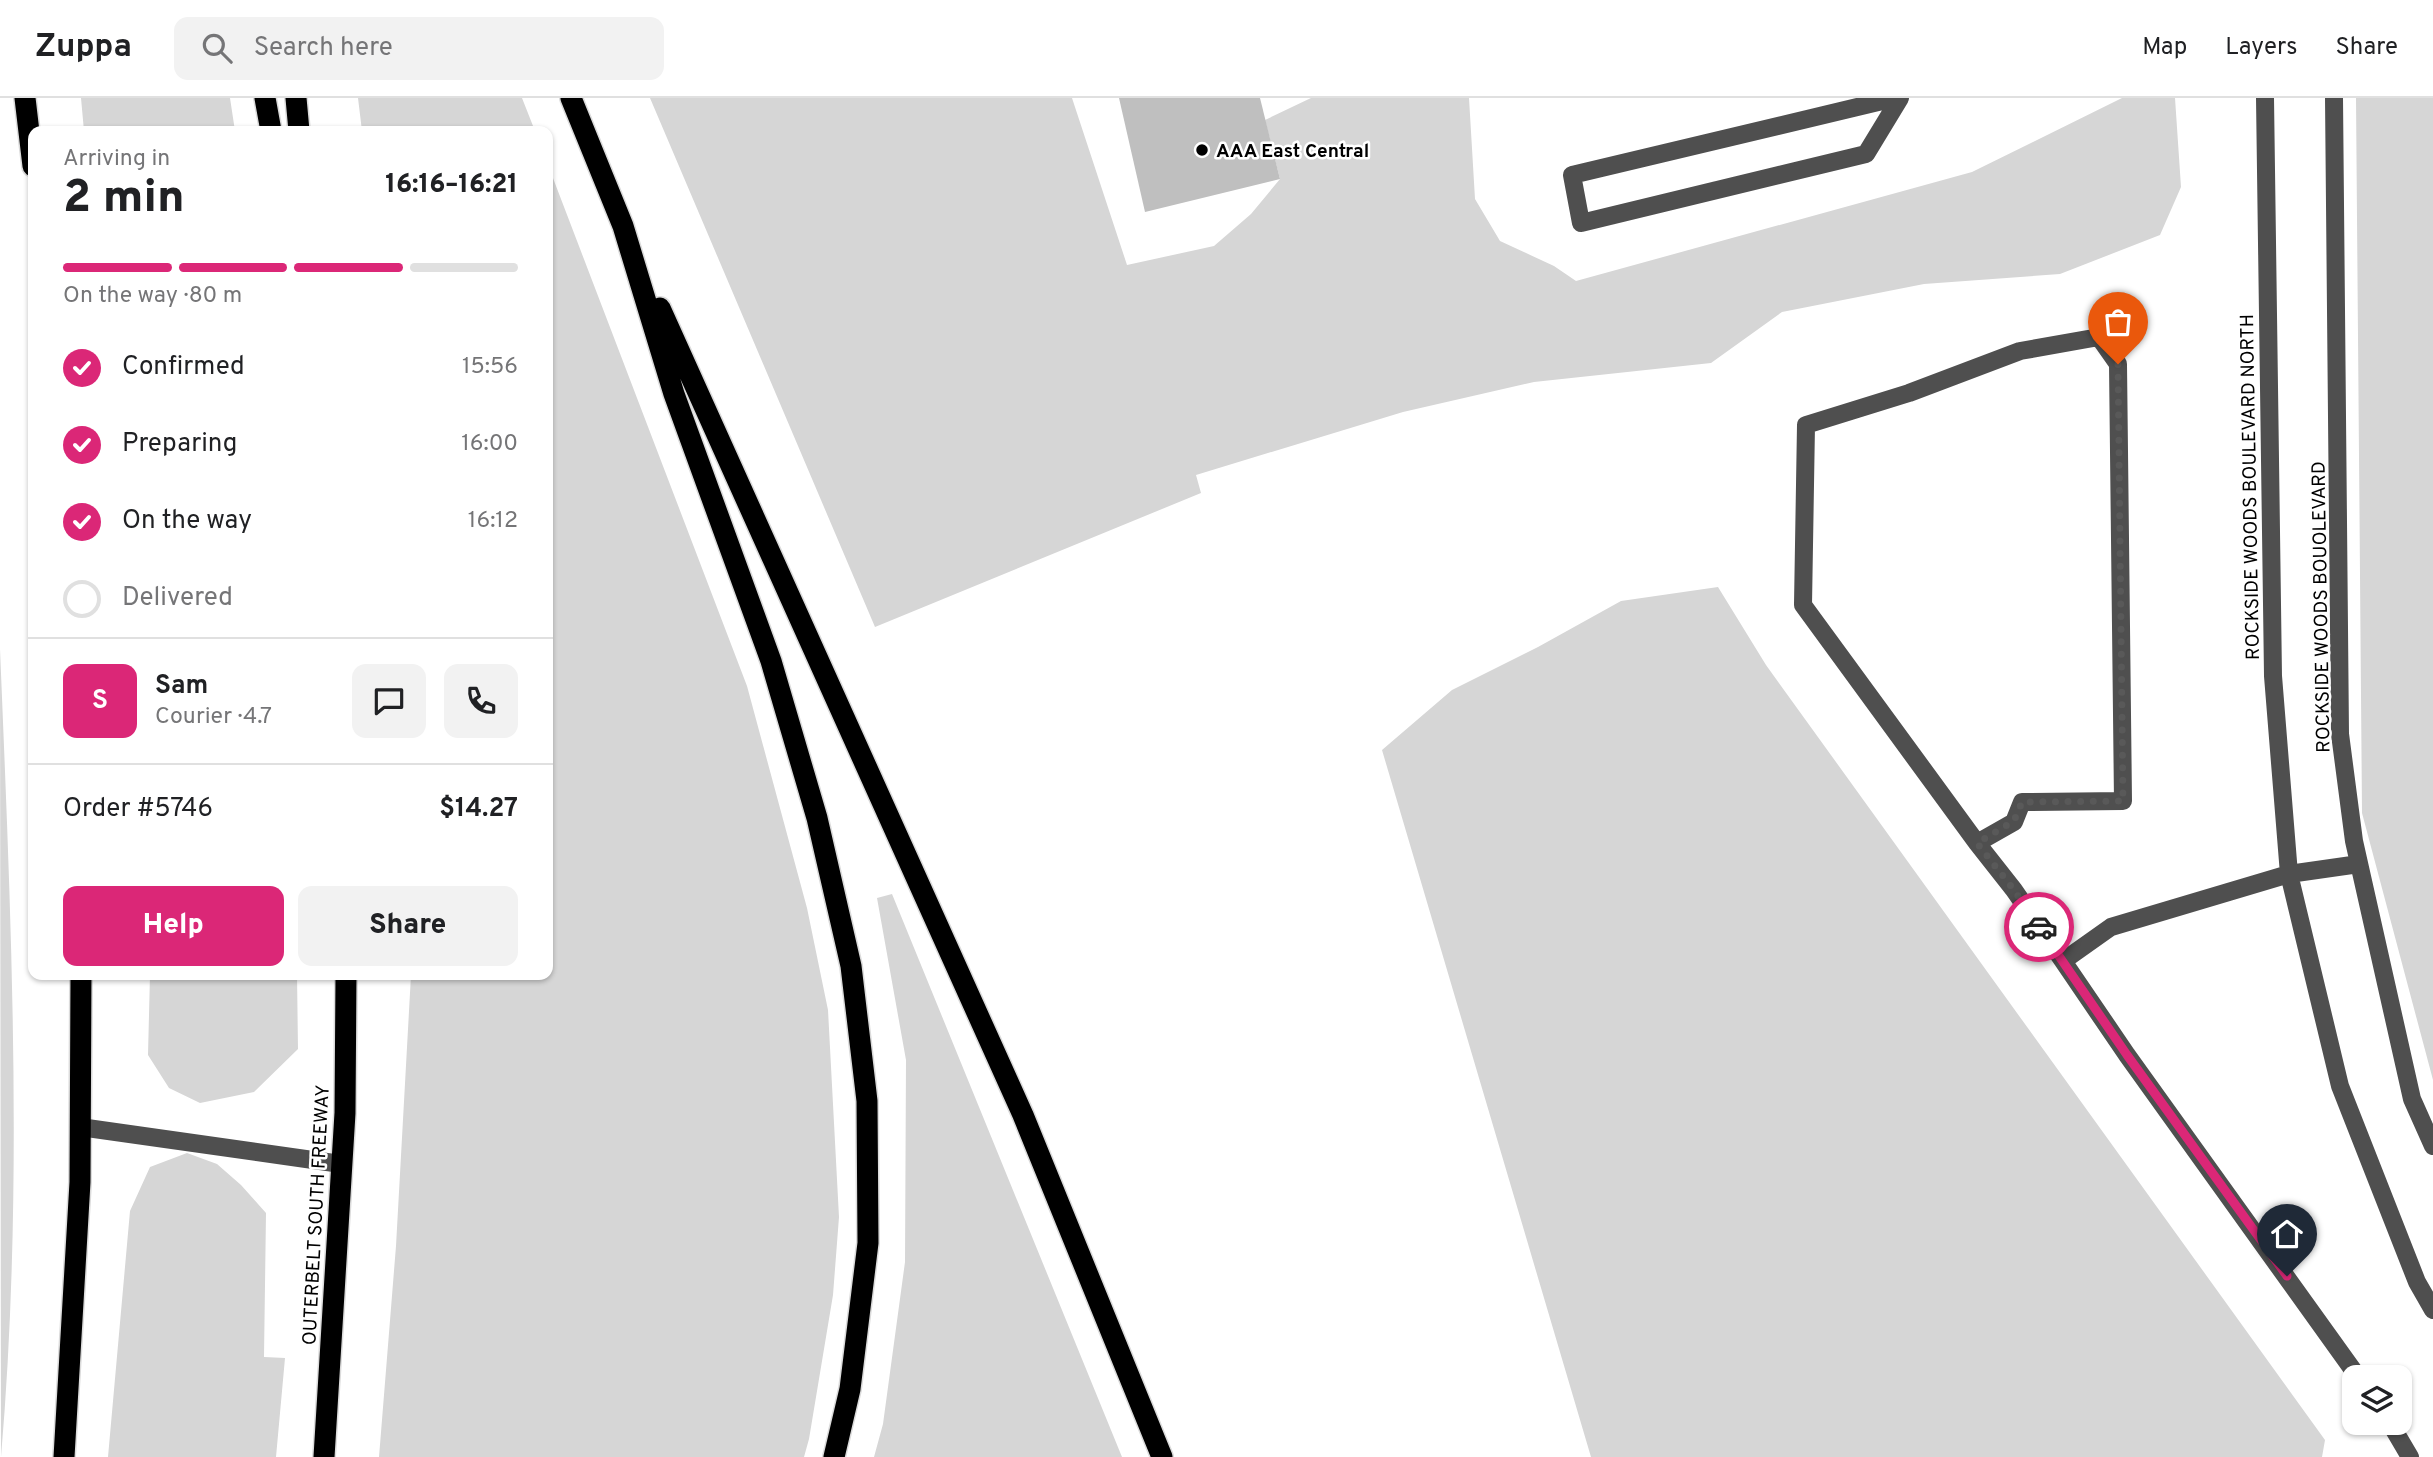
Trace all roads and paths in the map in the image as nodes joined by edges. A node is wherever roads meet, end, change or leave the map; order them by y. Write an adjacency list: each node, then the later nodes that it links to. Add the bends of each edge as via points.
1 (25, 98): 8 (highway)
2 (265, 98): 9 (highway)
3 (296, 98): 10 (highway)
4 (571, 98): 11 (highway)
5 (1898, 98): 5 (street, via 1572,176 1581,223 1866,153)
6 (2265, 98): 14 (street, ROCKSIDE WOODS BOULEVARD NORTH, via 2273,676)
7 (2334, 98): 13 (street, ROCKSIDE WOODS BOUOLEVARD, via 2340,734)
8 (28, 126)
9 (270, 126)
10 (299, 126)
11 (623, 226): 26 (highway, via 674,394 771,661 817,818 851,966 867,1101 868,1243 850,1389); 27 (highway, via 1023,1115)
12 (1977, 843): 12 (street, via 1802,605 1806,425 2021,351 2099,337 2118,364 2123,801 2022,802 2014,821); 15 (street)
13 (2359, 864): 14 (street); 19 (street, ROCKSIDE WOODS BOUOLEVARD, via 2412,1099)
14 (2289, 874): 15 (street, via 2112,927); 21 (street, ROCKSIDE WOODS BOULEVARD NORTH, via 2340,1086 2417,1282)
15 (2063, 961): 22 (street)
16 (81, 980): 18 (highway)
17 (346, 980): 20 (highway, OUTERBELT SOUTH FREEWAY)
18 (80, 1127): 20 (street); 24 (highway)
19 (2433, 1146)
20 (341, 1164): 25 (highway, OUTERBELT SOUTH FREEWAY)
21 (2433, 1310)
22 (2349, 1365)
23 (2397, 1435): 28 (street)
24 (64, 1457)
25 (324, 1457)
26 (834, 1457)
27 (1162, 1457)
28 (2410, 1457)

